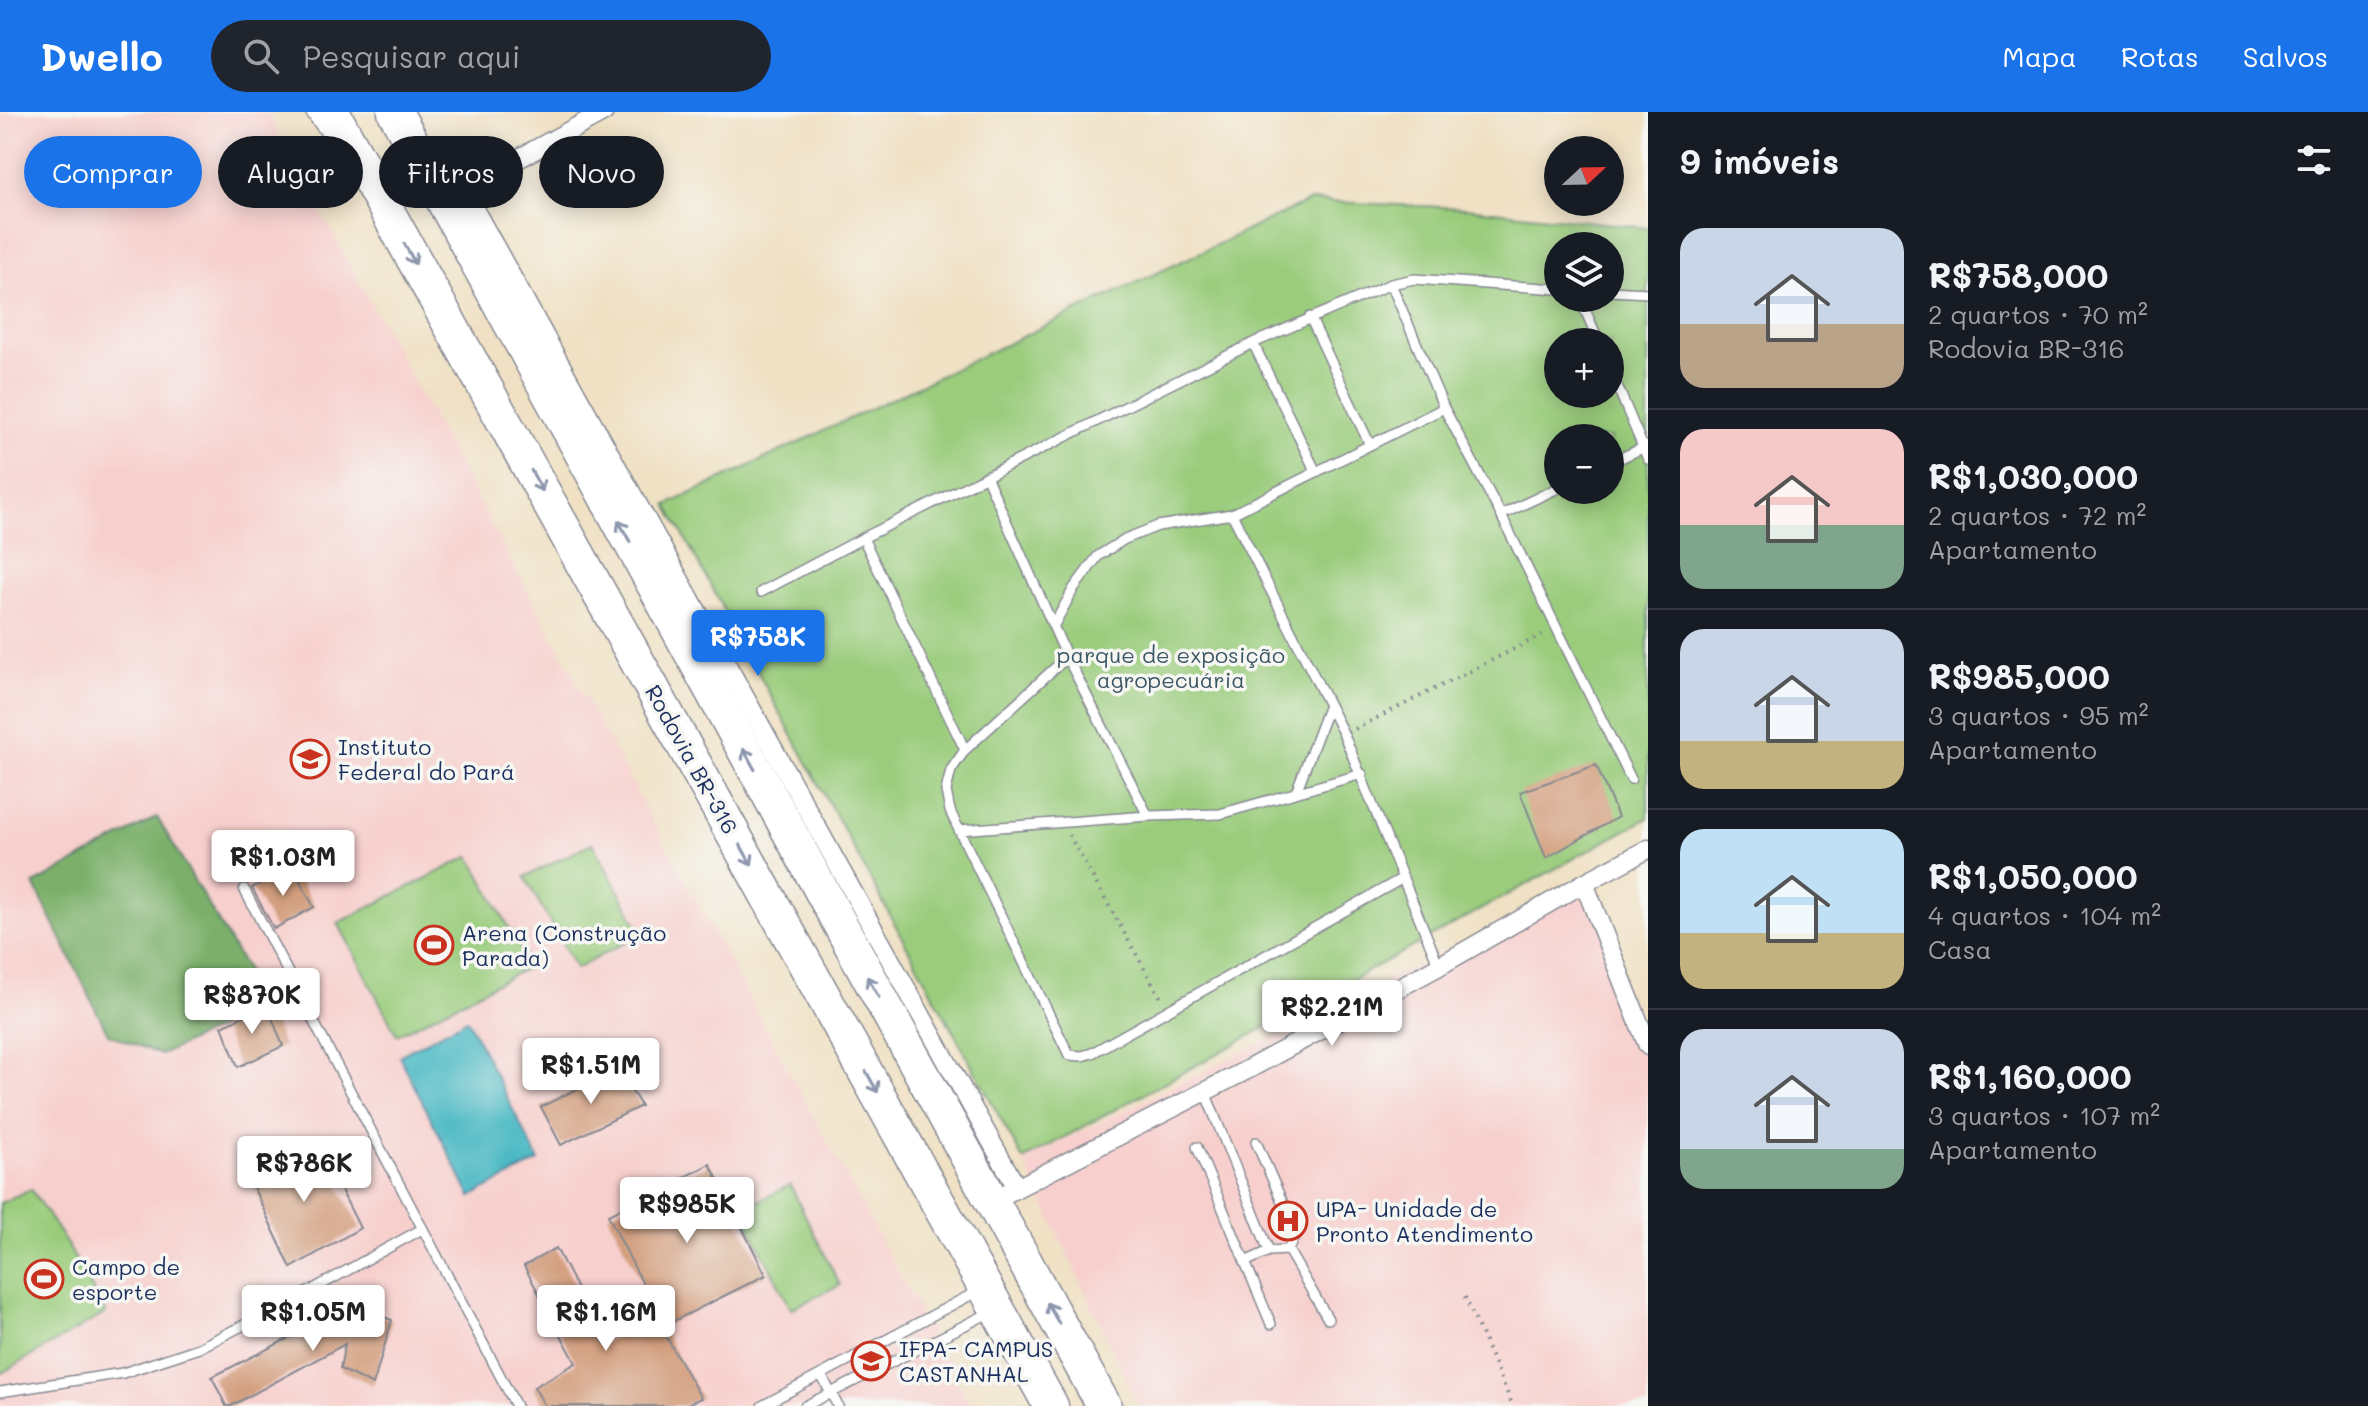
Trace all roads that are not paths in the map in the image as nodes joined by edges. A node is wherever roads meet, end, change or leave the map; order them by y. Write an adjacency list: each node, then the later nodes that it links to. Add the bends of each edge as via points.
1 (310, 112): 5 (lane)
2 (332, 112): 9 (highway, Rodovia BR-316)
3 (395, 112): 6 (highway)
4 (604, 112): 7 (street)
5 (327, 136)
6 (412, 136)
7 (523, 156)
8 (363, 183): 10 (lane)
9 (379, 198)
10 (379, 200)
11 (385, 208): 55 (highway, Rodovia BR-316, one-way to 55)
12 (460, 208): 50 (highway)
13 (1391, 284): 14 (lane, via 1414,279); 17 (lane); 20 (lane)
14 (1544, 288)
15 (1624, 292): 16 (lane)
16 (1648, 293)
17 (1310, 317): 18 (lane); 21 (lane)
18 (1253, 343): 25 (lane); 26 (lane)
19 (1624, 400): 22 (lane)
20 (1444, 408): 21 (lane); 29 (lane)
21 (1370, 445): 25 (lane)
22 (1645, 446): 23 (lane); 24 (lane)
23 (1624, 456)
24 (1648, 459)
25 (1316, 472): 28 (lane)
26 (987, 478): 30 (lane); 32 (lane)
27 (1544, 495): 29 (lane)
28 (1232, 514): 32 (lane, via 1158,526 1125,539 1098,556); 34 (lane)
29 (1501, 515): 37 (lane)
30 (863, 538): 31 (lane); 35 (lane)
31 (761, 592)
32 (1054, 625): 33 (lane)
33 (1067, 657): 35 (lane); 39 (lane)
34 (1329, 705): 36 (lane); 38 (lane)
35 (965, 750): 40 (lane, via 951,770 946,791)
36 (1362, 774): 38 (lane); 42 (lane)
37 (1631, 779)
38 (1296, 792): 39 (lane, via 1220,814)
39 (1148, 816): 40 (lane)
40 (959, 830): 42 (lane, via 1069,1055 1092,1053)
41 (1648, 849): 43 (street)
42 (1403, 878): 45 (lane)
43 (1584, 883): 45 (street); 46 (street)
44 (244, 889): 51 (lane)
45 (1439, 966): 47 (street)
46 (1648, 1046)
47 (1205, 1092): 50 (street); 53 (lane)
48 (1256, 1142): 52 (lane, via 1296,1233)
49 (1197, 1147): 54 (lane)
50 (1004, 1195): 66 (highway, one-way to 50)
51 (422, 1229): 59 (lane, via 199,1348 123,1373); 61 (lane)
52 (1288, 1250): 53 (lane); 56 (lane)
53 (1269, 1251): 54 (lane)
54 (1245, 1262): 57 (lane)
55 (992, 1298): 58 (lane); 60 (lane); 65 (highway, Rodovia BR-316)
56 (1328, 1319)
57 (1271, 1324)
58 (821, 1375): 60 (lane); 62 (lane)
59 (0, 1392)
60 (831, 1392): 63 (lane); 64 (lane)
61 (516, 1406)
62 (762, 1406)
63 (805, 1406)
64 (838, 1406)
65 (1051, 1406)
66 (1104, 1406)

